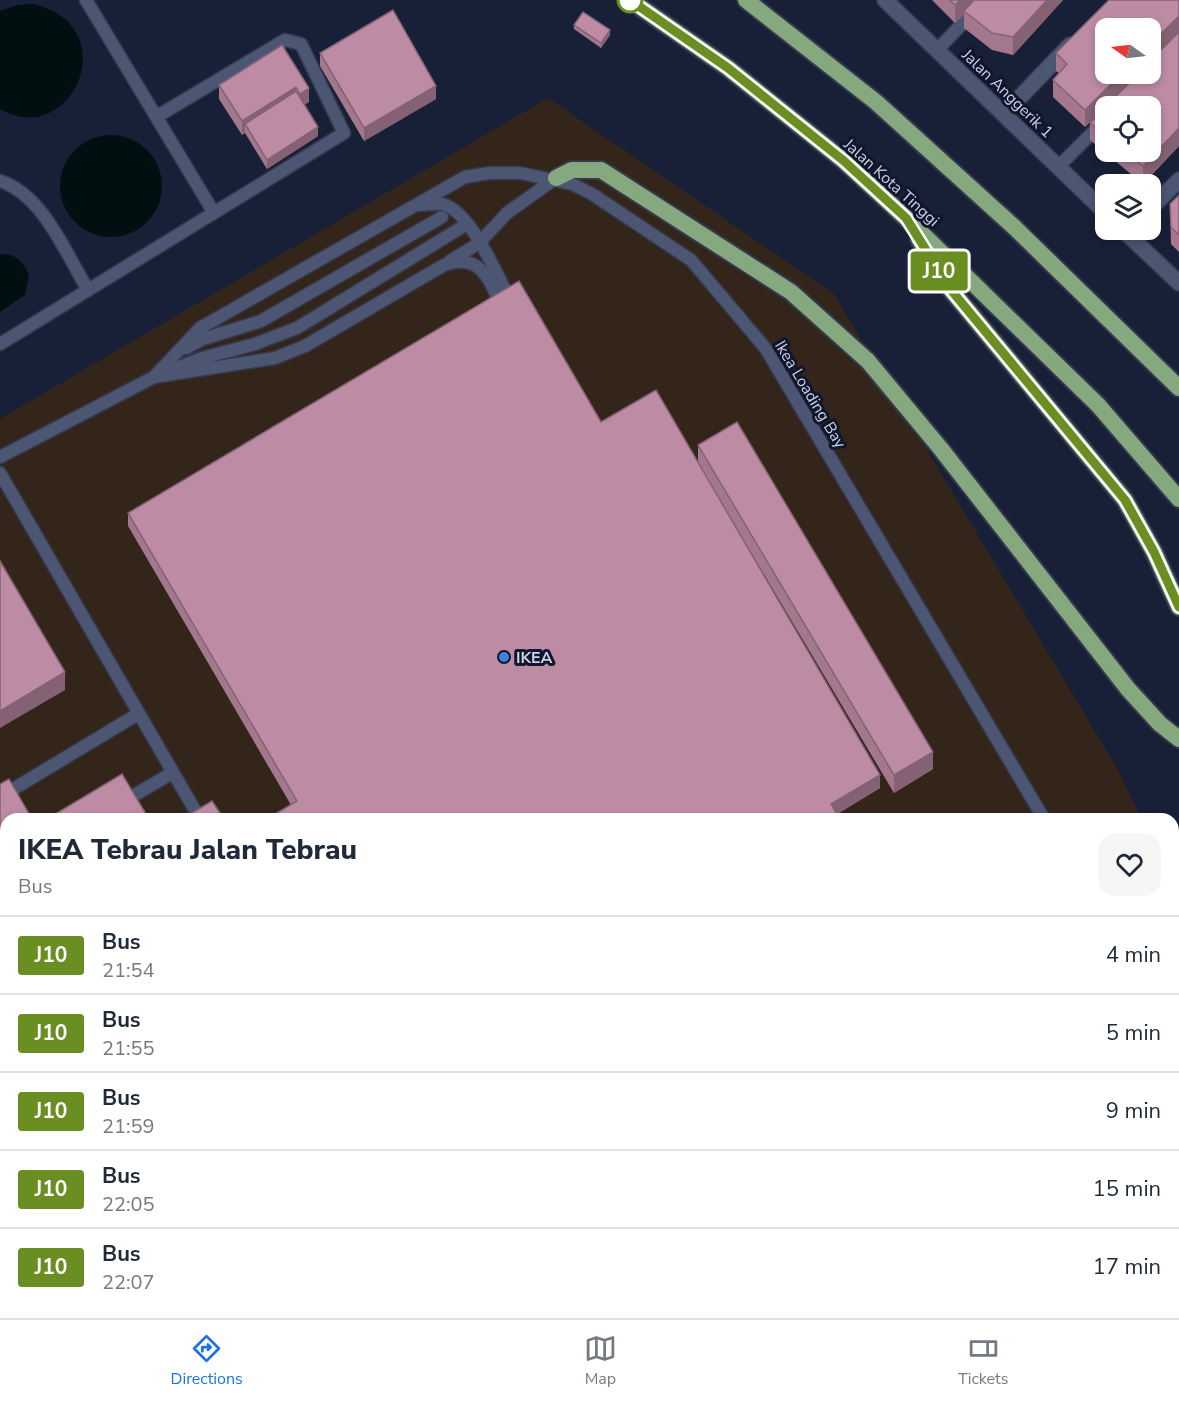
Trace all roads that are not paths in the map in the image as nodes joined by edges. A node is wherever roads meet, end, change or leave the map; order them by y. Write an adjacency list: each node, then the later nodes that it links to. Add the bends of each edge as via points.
1 (86, 0): 9 (lane)
2 (630, 0): 20 (highway, Jalan Kota Tinggi, via 728,68 844,161)
3 (746, 0): 32 (highway, via 876,102 1013,226)
4 (885, 0): 7 (street, Jalan Anggerik 1)
5 (985, 0): 7 (lane)
6 (1082, 33): 8 (street)
7 (937, 50): 8 (street, Jalan Anggerik 1)
8 (1004, 114): 11 (street, Jalan Anggerik 1)
9 (156, 117): 18 (lane); 18 (lane, via 285,40 302,44 344,134)
10 (1095, 130): 11 (lane)
11 (1058, 167): 16 (street, Jalan Anggerik 1)
12 (556, 178): 17 (lane, Ikea Loading Bay, via 513,172 465,177); 23 (lane, via 507,213); 38 (highway, via 572,170 601,170 791,292 821,316 868,361 1128,689); 43 (lane, Ikea Loading Bay, via 592,194 691,261 766,349)
13 (1179, 180): 15 (street)
14 (0, 181): 26 (lane, via 16,186 35,201)
15 (1161, 198)
16 (1095, 202)
17 (417, 205): 21 (lane, via 442,204 460,214); 30 (lane, Ikea Loading Bay, via 200,328)
18 (214, 213): 26 (lane)
19 (442, 217): 30 (lane, via 261,321 203,339)
20 (906, 218): 35 (highway, Jalan Kota Tinggi, via 1098,405); 36 (highway, via 951,290 1125,500)
21 (467, 224): 23 (lane); 31 (lane, via 297,328)
22 (1136, 240): 25 (street)
23 (479, 243): 24 (lane); 27 (lane)
24 (444, 265): 28 (lane, via 466,261 486,274); 31 (lane, via 305,346 275,358)
25 (1179, 284)
26 (88, 290): 29 (lane)
27 (516, 310)
28 (508, 324)
29 (0, 344)
30 (177, 353): 31 (lane, Ikea Loading Bay)
31 (154, 377): 33 (lane)
32 (1179, 388)
33 (0, 457)
34 (0, 473): 37 (lane)
35 (1179, 499)
36 (1179, 607)
37 (138, 714): 39 (lane); 40 (lane)
38 (1179, 739)
39 (172, 773): 41 (lane); 42 (lane)
40 (0, 797)
41 (104, 813)
42 (196, 813)
43 (1040, 813)

